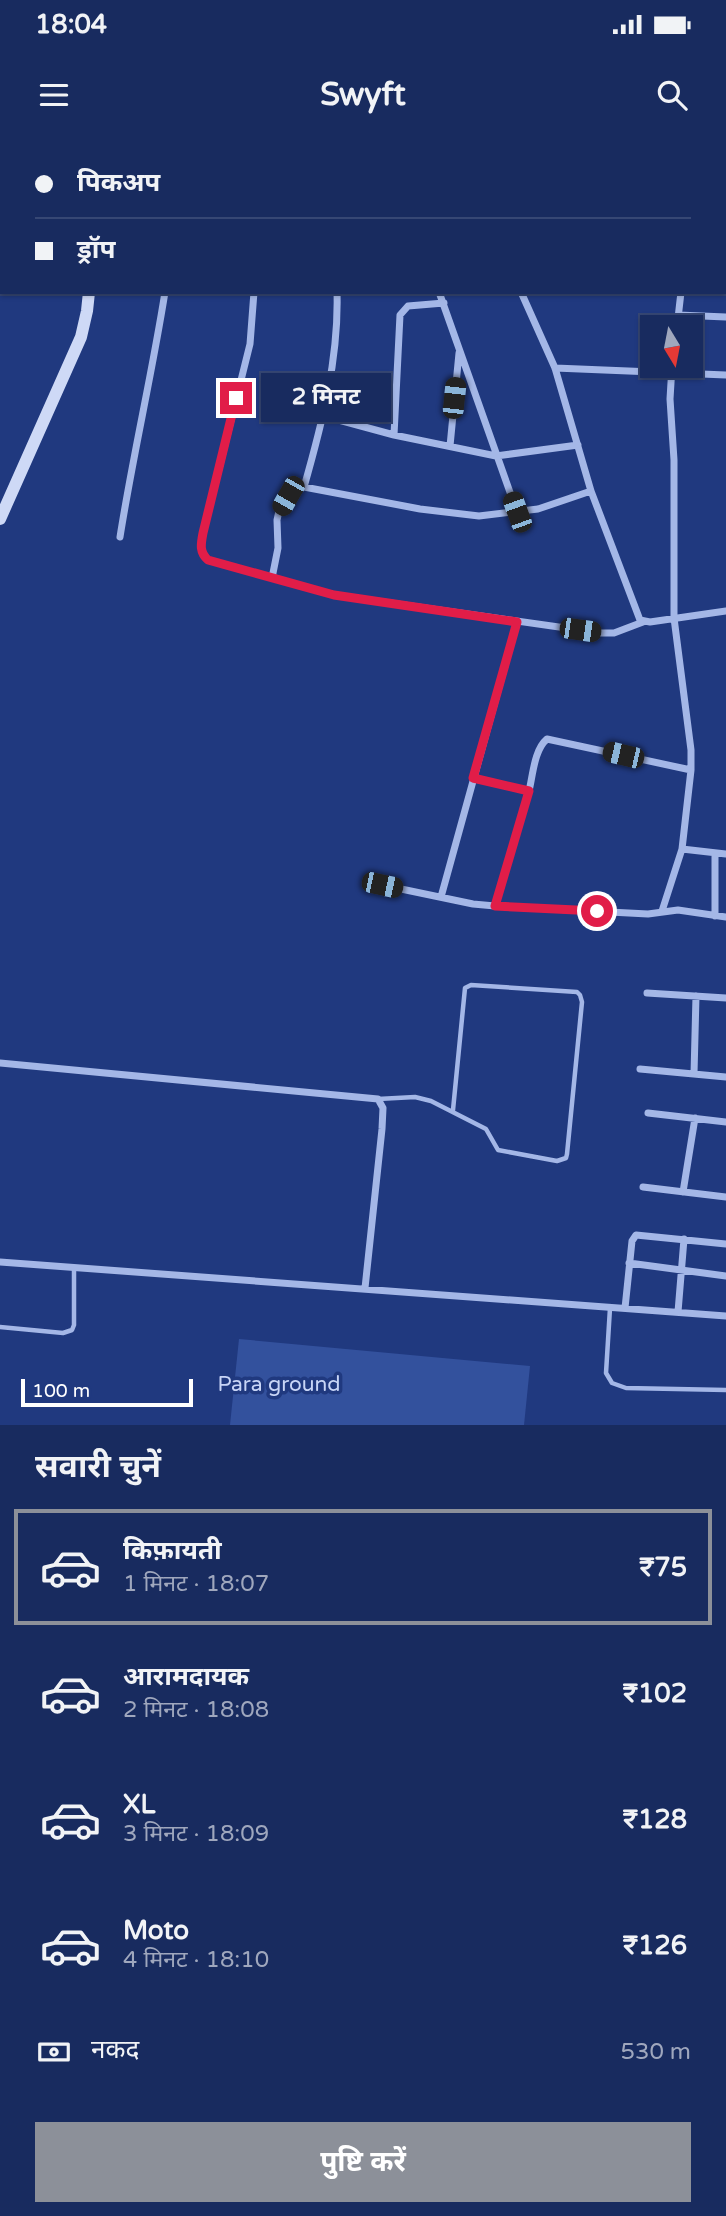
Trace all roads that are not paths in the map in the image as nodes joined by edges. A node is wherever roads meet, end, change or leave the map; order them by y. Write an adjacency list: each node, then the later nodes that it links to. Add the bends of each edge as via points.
1 (89, 294): 26 (street, via 81,337)
2 (165, 294): 27 (street)
3 (254, 294): 28 (street, via 250,344 201,546 208,560)
4 (337, 294): 18 (street)
5 (440, 294): 8 (street)
6 (523, 294): 13 (street)
7 (680, 294): 9 (street)
8 (444, 303): 12 (street); 19 (street, via 408,306 400,314)
9 (678, 315)
10 (704, 316): 11 (street)
11 (726, 317)
12 (459, 349): 21 (street); 22 (street)
13 (555, 368): 14 (street); 20 (street)
14 (640, 369)
15 (704, 373): 16 (street)
16 (726, 375)
17 (672, 378): 30 (street)
18 (324, 416): 19 (street); 23 (street)
19 (394, 435): 21 (street)
20 (578, 445): 22 (street); 24 (street)
21 (450, 446): 22 (street)
22 (496, 456): 25 (street)
23 (304, 487): 25 (street, via 479,516); 28 (street, via 292,492 279,512)
24 (591, 491): 25 (street); 32 (street)
25 (517, 512)
26 (0, 519)
27 (120, 537)
28 (272, 578): 31 (street, via 334,595)
29 (726, 611): 30 (street)
30 (674, 618): 32 (street); 33 (street)
31 (517, 622): 32 (street, via 614,633); 34 (street)
32 (643, 622)
33 (691, 770): 35 (street, via 548,739 539,751); 36 (street)
34 (473, 778): 35 (street); 40 (street)
35 (529, 791): 41 (street)
36 (681, 849): 37 (street); 42 (street)
37 (715, 854): 38 (street); 43 (street)
38 (726, 854)
39 (382, 885): 40 (street)
40 (441, 897): 41 (street)
41 (495, 906): 42 (street)
42 (662, 911): 43 (street)
43 (715, 916): 44 (street)
44 (726, 917)
45 (647, 993): 46 (street)
46 (696, 996): 47 (street); 50 (street)
47 (726, 999)
48 (0, 1063): 52 (street)
49 (640, 1069): 50 (street)
50 (694, 1074): 51 (street)
51 (726, 1077)
52 (377, 1099): 53 (lane, via 415,1097); 67 (street, via 383,1108 382,1129)
53 (453, 1110): 53 (lane, via 486,1129 498,1150 556,1161 566,1158 580,995 465,988)
54 (648, 1113): 55 (street)
55 (695, 1118): 56 (street); 58 (street)
56 (726, 1122)
57 (643, 1187): 58 (street)
58 (683, 1192): 59 (street)
59 (726, 1197)
60 (684, 1239): 61 (street); 63 (street, via 636,1235); 65 (street)
61 (726, 1244)
62 (0, 1262): 64 (street)
63 (629, 1263): 65 (street); 69 (street)
64 (74, 1268): 67 (street); 72 (lane, via 72,1329 63,1333)
65 (682, 1271): 66 (street); 70 (street)
66 (726, 1276)
67 (365, 1288): 68 (street)
68 (610, 1308): 69 (street); 73 (lane, via 606,1373 612,1383 626,1388)
69 (625, 1308): 70 (street)
70 (678, 1312): 71 (street)
71 (726, 1316)
72 (0, 1327)
73 (726, 1390)

